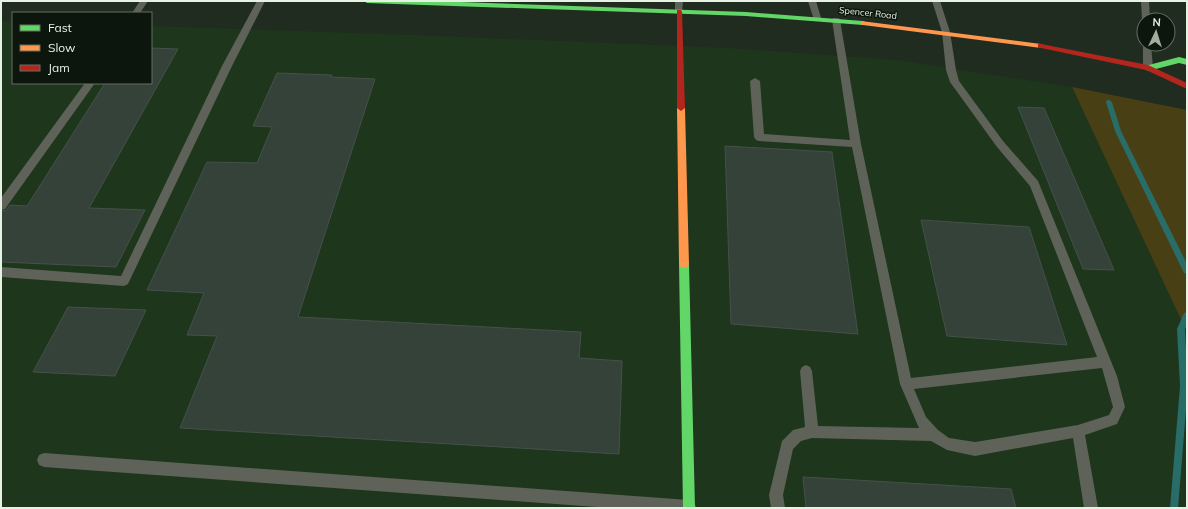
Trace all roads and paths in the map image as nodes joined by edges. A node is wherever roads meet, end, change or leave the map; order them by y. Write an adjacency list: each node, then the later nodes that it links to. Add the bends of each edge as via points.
1 (144, 1): 10 (lane)
2 (261, 1): 24 (lane, via 124,281)
3 (367, 1): 8 (main road, Spencer Road)
4 (680, 1): 11 (lane)
5 (812, 1): 13 (lane)
6 (936, 1): 15 (lane)
7 (1145, 1): 12 (lane)
8 (492, 3): 9 (main road, Spencer Road)
9 (602, 5): 11 (main road, Spencer Road)
10 (137, 12)
11 (679, 12): 13 (main road, Spencer Road); 32 (main road)
12 (1146, 12)
13 (816, 18): 14 (main road, Spencer Road)
14 (836, 20): 15 (main road, Spencer Road); 22 (lane)
15 (946, 32): 18 (main road, Spencer Road, via 1037,45); 25 (lane, via 955,82 1000,144 1034,184)
16 (1147, 52): 18 (lane)
17 (1187, 62): 18 (main road, Spencer Road, via 1179,60)
18 (1148, 68): 21 (main road, Spencer Road)
19 (755, 81): 22 (lane, via 759,137)
20 (89, 84): 23 (lane)
21 (1187, 86)
22 (856, 144): 27 (lane)
23 (1, 206)
24 (1, 272)
25 (1106, 362): 27 (lane); 28 (lane, via 1119,407 1113,420)
26 (806, 371): 29 (lane)
27 (906, 384): 30 (lane, via 920,421)
28 (1078, 431): 30 (lane, via 975,449 947,444); 34 (lane)
29 (812, 432): 30 (lane); 33 (lane, via 798,435 787,446 776,495)
30 (933, 435)
31 (44, 460): 32 (lane)
32 (689, 508)
33 (778, 508)
34 (1091, 508)

